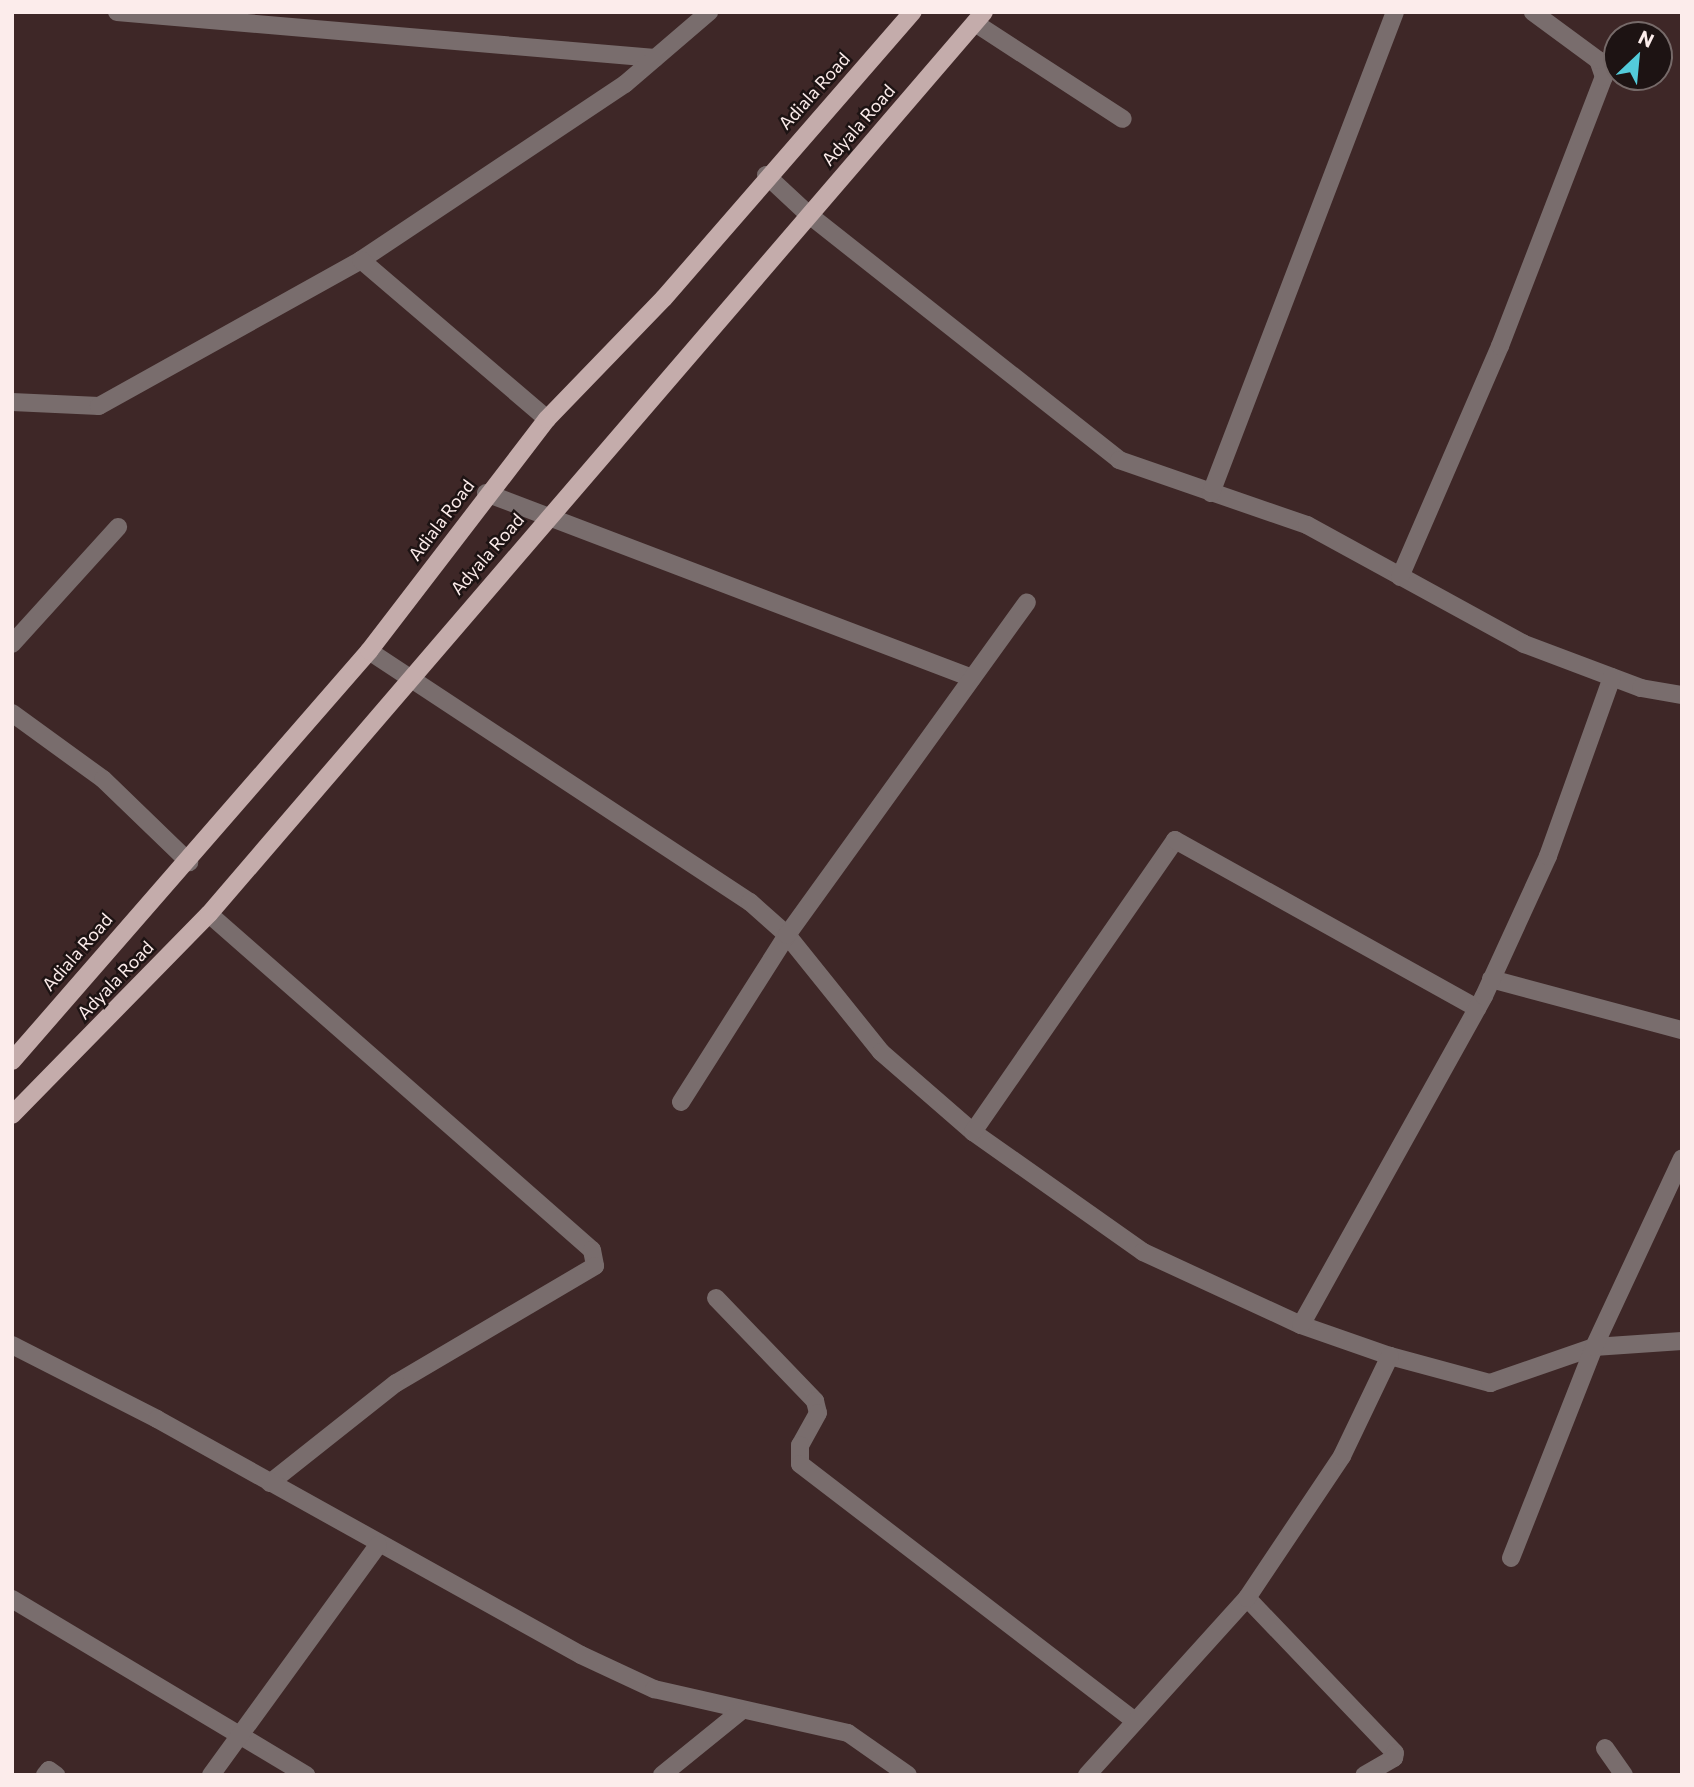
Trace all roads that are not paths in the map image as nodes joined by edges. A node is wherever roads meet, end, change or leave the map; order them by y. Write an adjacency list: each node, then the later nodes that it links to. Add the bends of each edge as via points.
1 (117, 12): 7 (street)
2 (709, 12): 7 (street)
3 (913, 12): 9 (main road, Adiala Road)
4 (1395, 12): 15 (street)
5 (1533, 12): 18 (street, via 1598,60 1604,77 1500,346)
6 (980, 17): 8 (street); 10 (main road, Adyala Road)
7 (655, 58): 11 (street, via 625,84)
8 (1122, 119)
9 (766, 175): 10 (street); 13 (main road, Adiala Road, via 664,298)
10 (808, 214): 15 (street, via 1119,460); 16 (main road, Adyala Road)
11 (361, 260): 12 (street, via 99,406); 13 (street)
12 (12, 402)
13 (547, 419): 14 (main road, Adiala Road)
14 (486, 493): 16 (street); 21 (main road, Adiala Road)
15 (1210, 493): 18 (street, via 1307,525)
16 (547, 517): 22 (main road, Adyala Road); 24 (street)
17 (118, 527): 20 (street)
18 (1400, 577): 23 (street, via 1524,644)
19 (1027, 601): 24 (street)
20 (12, 644)
21 (369, 651): 22 (street); 27 (main road, Adiala Road)
22 (410, 676): 28 (main road, Adyala Road); 29 (street, via 750,902)
23 (1612, 677): 25 (street); 30 (street, via 1548,856)
24 (972, 678): 29 (street)
25 (1682, 695)
26 (12, 713): 27 (street, via 103,779)
27 (189, 863): 33 (main road, Adiala Road, via 123,931)
28 (209, 914): 35 (main road, Adyala Road); 44 (street, via 592,1250 595,1266 396,1382)
29 (787, 935): 34 (street); 36 (street, via 881,1052)
30 (1492, 979): 31 (street); 32 (street)
31 (1477, 1007): 36 (street, via 1175,840); 39 (street)
32 (1682, 1030)
33 (12, 1061)
34 (681, 1102)
35 (12, 1115)
36 (973, 1132): 39 (street, via 1143,1252)
37 (1682, 1158): 42 (street)
38 (716, 1298): 50 (street, via 815,1401 818,1413 800,1445 800,1464)
39 (1301, 1325): 43 (street)
40 (1682, 1341): 42 (street)
41 (12, 1345): 44 (street)
42 (1594, 1347): 43 (street, via 1490,1383); 46 (street)
43 (1391, 1356): 47 (street, via 1349,1445)
44 (270, 1483): 45 (street)
45 (378, 1545): 49 (street, via 654,1689); 51 (street)
46 (1511, 1558)
47 (1247, 1598): 50 (street); 60 (street, via 1395,1752 1394,1758)
48 (12, 1599): 51 (street)
49 (741, 1711): 57 (street); 58 (street, via 848,1732)
50 (1135, 1721): 59 (street)
51 (238, 1735): 55 (street); 56 (street)
52 (1605, 1748): 61 (street)
53 (45, 1775): 54 (street, via 49,1770)
54 (56, 1775)
55 (211, 1775)
56 (306, 1775)
57 (662, 1775)
58 (908, 1775)
59 (1087, 1775)
60 (1364, 1775)
61 (1624, 1775)

